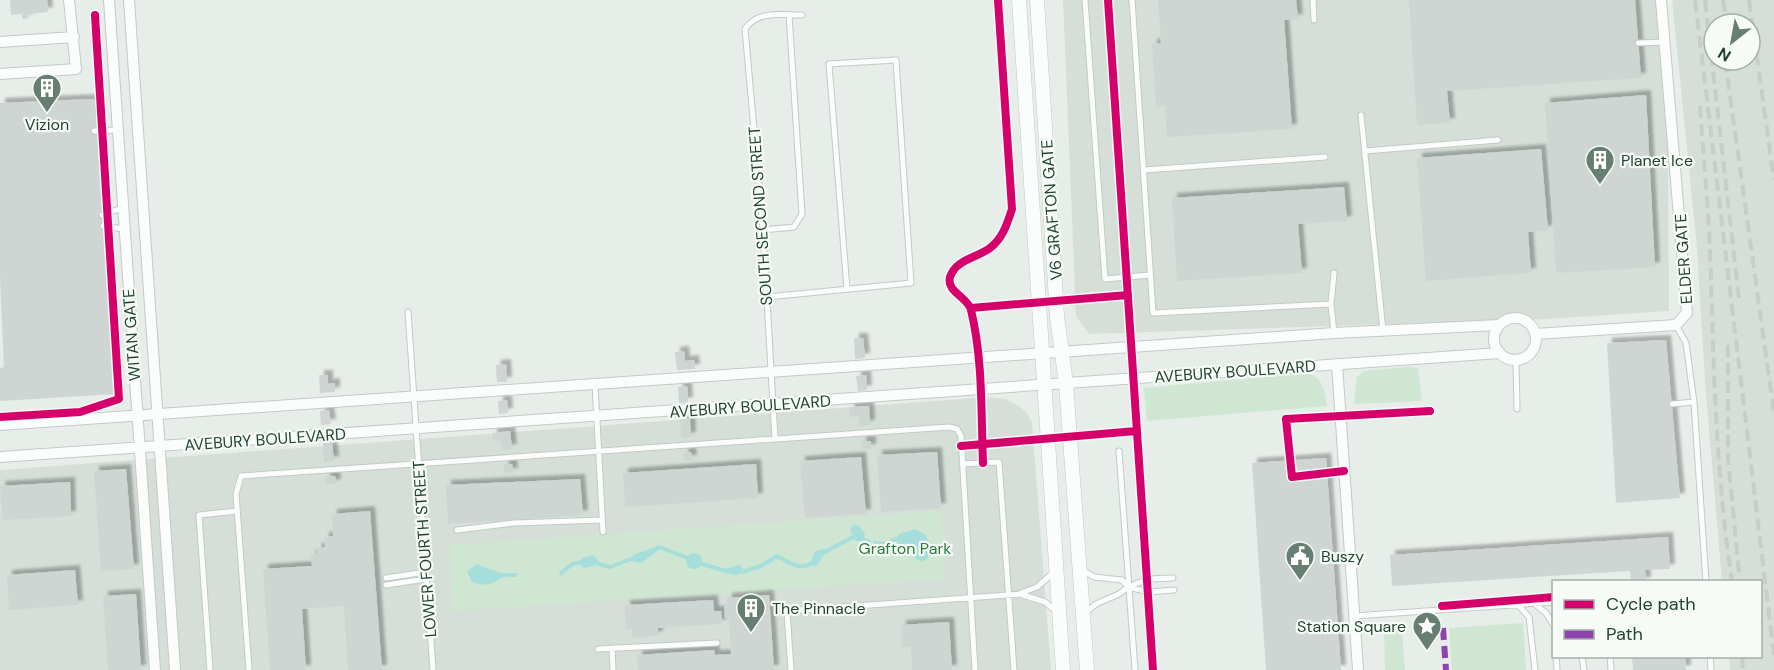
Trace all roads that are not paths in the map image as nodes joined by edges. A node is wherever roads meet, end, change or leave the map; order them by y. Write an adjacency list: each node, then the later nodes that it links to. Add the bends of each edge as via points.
1 (69, 0): 13 (street)
2 (109, 0): 19 (street, WITAN GATE)
3 (129, 0): 55 (street, WITAN GATE)
4 (1019, 0): 43 (street, V6 GRAFTON GATE)
5 (1037, 0): 41 (street, V6 GRAFTON GATE)
6 (1085, 0): 31 (lane, via 1104,279)
7 (1132, 0): 24 (lane)
8 (1313, 0): 12 (lane)
9 (1661, 0): 15 (street, ELDER GATE)
10 (789, 15): 11 (lane); 29 (lane, via 802,214 794,227); 29 (lane, SOUTH SECOND STREET, via 760,16 745,29)
11 (802, 15)
12 (1314, 20)
13 (74, 37): 14 (street); 17 (street, via 76,69)
14 (0, 42)
15 (1665, 42): 16 (lane); 37 (street, ELDER GATE, via 1687,294 1687,313)
16 (1638, 43)
17 (0, 74)
18 (1361, 115): 22 (lane)
19 (117, 130): 20 (lane); 25 (street, WITAN GATE)
20 (94, 131)
21 (1498, 140): 22 (lane)
22 (1365, 151): 38 (lane)
23 (1325, 158): 24 (lane)
24 (1144, 170): 31 (lane)
25 (122, 208): 26 (lane); 28 (street, WITAN GATE)
26 (102, 215)
27 (103, 226): 28 (lane)
28 (123, 229): 56 (street, WITAN GATE)
29 (763, 230): 33 (lane, SOUTH SECOND STREET)
30 (1334, 273): 34 (lane)
31 (1150, 275): 34 (lane, via 1153,313)
32 (847, 289): 32 (lane, via 911,283 896,60 829,64); 33 (lane)
33 (766, 297): 46 (lane, SOUTH SECOND STREET)
34 (1331, 304): 39 (lane)
35 (408, 312): 50 (lane, LOWER FOURTH STREET)
36 (1500, 325): 38 (street, AVEBURY BOULEVARD); 40 (street, via 1512,318 1524,320); 42 (street, via 1494,340)
37 (1676, 325): 40 (street); 51 (lane, ELDER GATE, via 1686,343)
38 (1383, 332): 39 (street, AVEBURY BOULEVARD)
39 (1334, 333): 41 (street, AVEBURY BOULEVARD)
40 (1535, 334): 44 (street, via 1530,354)
41 (1062, 352): 43 (street, AVEBURY BOULEVARD); 48 (street, V6 GRAFTON GATE)
42 (1500, 353): 44 (street); 45 (street, AVEBURY BOULEVARD)
43 (1041, 354): 46 (street, AVEBURY BOULEVARD); 49 (street, V6 GRAFTON GATE)
44 (1516, 360): 54 (lane)
45 (1337, 364): 48 (street, AVEBURY BOULEVARD); 88 (street)
46 (770, 372): 47 (street, AVEBURY BOULEVARD); 52 (lane, SOUTH SECOND STREET)
47 (595, 384): 50 (street, AVEBURY BOULEVARD); 57 (lane)
48 (1066, 384): 49 (street, AVEBURY BOULEVARD); 72 (street, V6 GRAFTON GATE)
49 (1043, 386): 52 (street, AVEBURY BOULEVARD); 73 (street, V6 GRAFTON GATE)
50 (413, 397): 55 (street, AVEBURY BOULEVARD); 59 (lane, LOWER FOURTH STREET)
51 (1694, 402): 53 (lane); 76 (lane, ELDER GATE)
52 (773, 404): 57 (street, AVEBURY BOULEVARD); 60 (lane, SOUTH SECOND STREET)
53 (1672, 404)
54 (1517, 409)
55 (156, 415): 56 (street, AVEBURY BOULEVARD); 61 (street, WITAN GATE)
56 (136, 416): 58 (street, AVEBURY BOULEVARD); 62 (street, WITAN GATE)
57 (596, 416): 59 (street, AVEBURY BOULEVARD); 63 (lane)
58 (0, 425)
59 (415, 428): 61 (street, AVEBURY BOULEVARD); 66 (lane, LOWER FOURTH STREET)
60 (775, 439): 63 (lane); 67 (lane, via 949,427 957,429 961,436)
61 (159, 446): 62 (street, AVEBURY BOULEVARD); 94 (street, WITAN GATE)
62 (140, 447): 65 (street, AVEBURY BOULEVARD); 93 (street, WITAN GATE)
63 (597, 450): 66 (lane); 69 (lane)
64 (1119, 451): 78 (lane)
65 (0, 457)
66 (418, 463): 68 (lane, via 241,476); 74 (lane, LOWER FOURTH STREET)
67 (962, 464): 80 (lane, via 999,462); 82 (lane)
68 (237, 511): 95 (lane, via 199,515); 96 (lane)
69 (602, 520): 70 (lane, via 514,523); 71 (lane)
70 (457, 530)
71 (603, 532)
72 (1078, 567): 78 (lane, via 1094,577 1122,580); 87 (street, V6 GRAFTON GATE)
73 (1056, 570): 81 (lane, via 1037,587); 86 (street, V6 GRAFTON GATE)
74 (426, 576): 77 (lane); 97 (lane, LOWER FOURTH STREET)
75 (1173, 578): 78 (lane, via 1148,579)
76 (1706, 580)
77 (386, 581)
78 (1128, 587): 79 (lane, via 1149,592); 87 (lane); 104 (lane)
79 (1174, 590)
80 (1008, 594): 81 (lane); 82 (lane); 101 (lane)
81 (1020, 594): 86 (lane, via 1045,602)
82 (970, 597): 99 (lane, via 787,611); 100 (lane)
83 (1552, 602): 84 (lane)
84 (1534, 604): 85 (lane); 89 (lane)
85 (1518, 605): 88 (lane); 106 (lane, via 1529,617)
86 (1060, 614): 102 (street, V6 GRAFTON GATE)
87 (1081, 616): 103 (street, V6 GRAFTON GATE)
88 (1354, 616): 105 (street)
89 (1552, 623)
90 (717, 643): 91 (lane)
91 (612, 648): 92 (lane); 98 (lane)
92 (598, 649)
93 (155, 670)
94 (175, 670)
95 (210, 670)
96 (249, 670)
97 (433, 670)
98 (613, 670)
99 (791, 670)
100 (975, 670)
101 (1014, 670)
102 (1063, 670)
103 (1087, 670)
104 (1135, 670)
105 (1358, 670)
106 (1535, 670)

